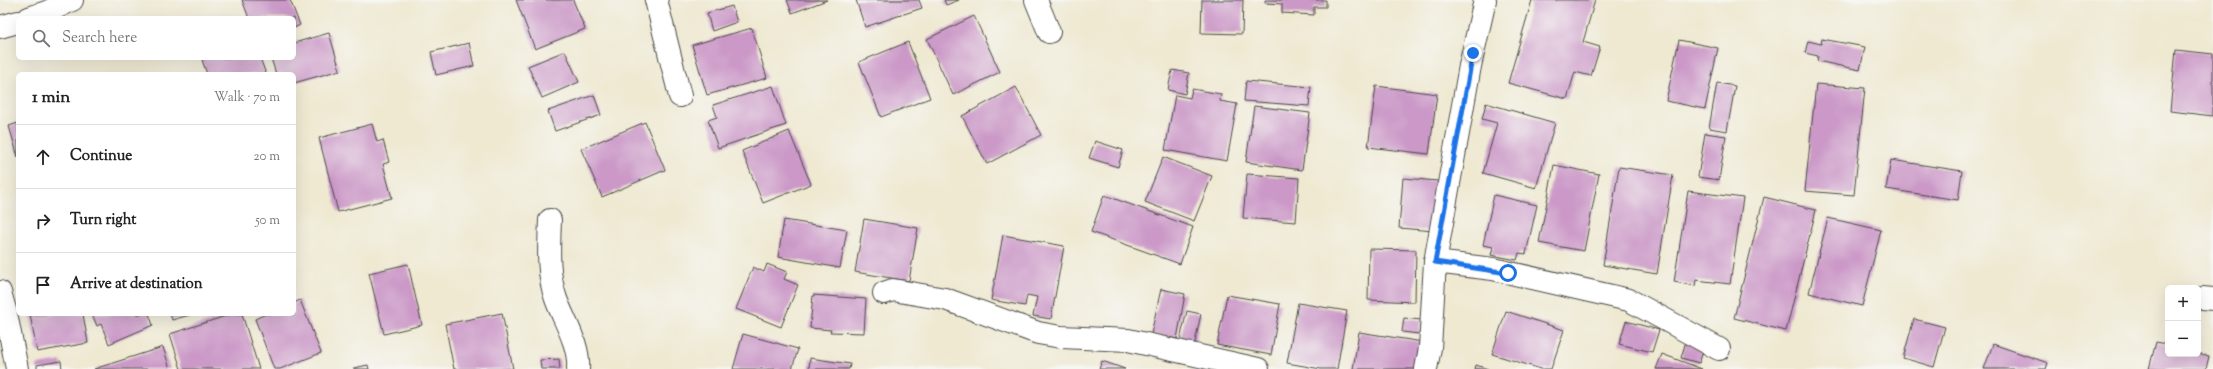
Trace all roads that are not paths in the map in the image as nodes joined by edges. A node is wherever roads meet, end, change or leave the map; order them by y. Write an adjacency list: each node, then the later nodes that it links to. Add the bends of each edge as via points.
1 (72, 0): 5 (street)
2 (656, 0): 9 (street)
3 (1036, 0): 8 (street)
4 (1485, 0): 11 (street, via 1470,66)
5 (35, 16)
6 (16, 23): 7 (street)
7 (0, 27)
8 (1049, 32)
9 (680, 96)
10 (550, 220): 16 (street, via 548,268 556,298 572,338)
11 (1435, 262): 14 (street, via 1493,270 1629,300); 18 (street, via 1430,348)
12 (0, 292): 15 (street)
13 (884, 293): 17 (street, via 893,290 945,299 1038,333 1061,337 1128,340)
14 (1719, 349)
15 (17, 369)
16 (578, 369)
17 (1258, 369)
18 (1426, 369)

